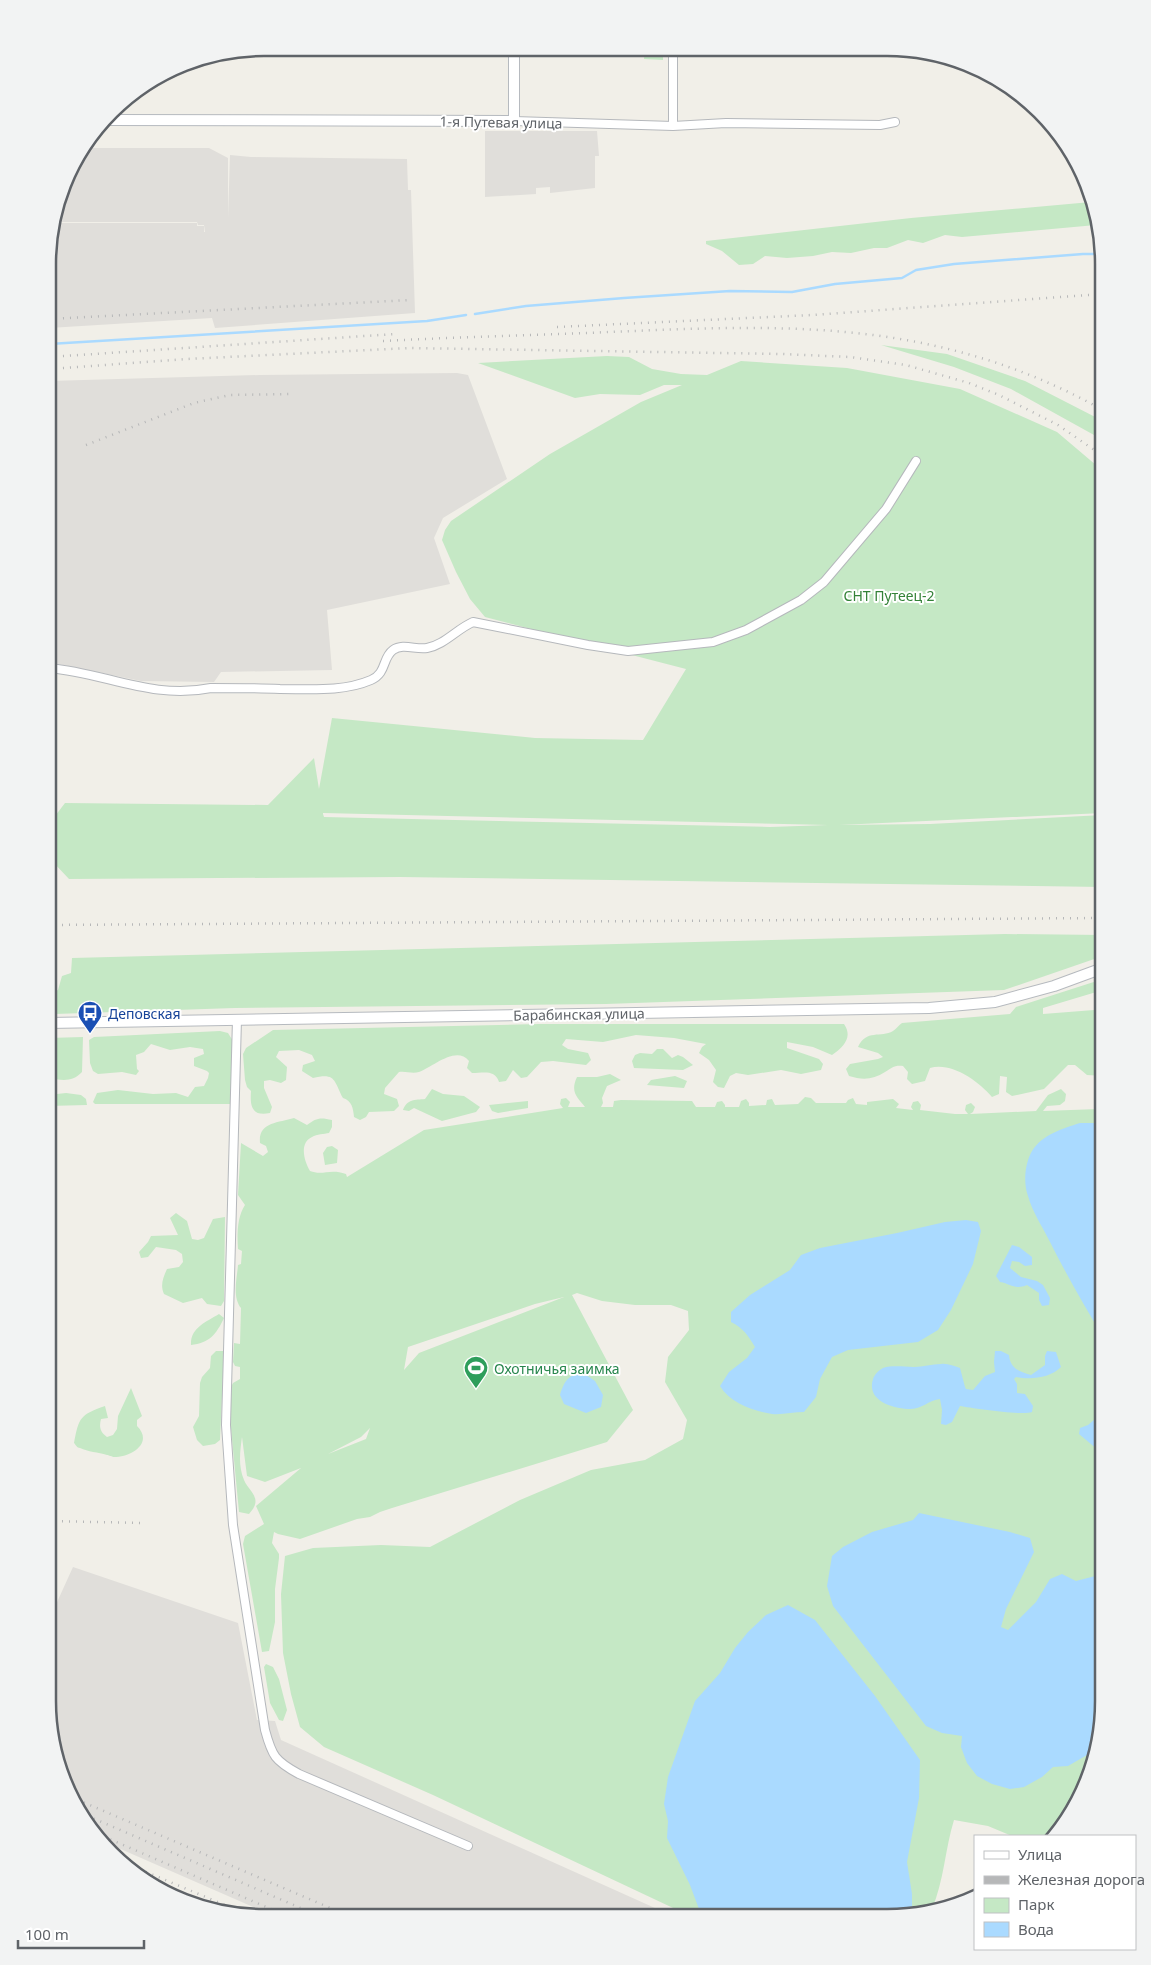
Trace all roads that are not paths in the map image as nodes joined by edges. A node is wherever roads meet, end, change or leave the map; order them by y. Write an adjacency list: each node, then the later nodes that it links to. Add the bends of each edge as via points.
1 (514, 56): 4 (main road)
2 (674, 56): 6 (street)
3 (114, 120): 4 (main road, 1-я Путевая улица)
4 (514, 122): 6 (street, 1-я Путевая улица)
5 (895, 122): 6 (street, 1-я Путевая улица, via 880,125 726,123)
6 (673, 126)
7 (916, 461): 8 (street, via 886,509 824,582 793,605 746,630 713,642 628,651 473,622 441,643 427,648 400,646 392,650 379,676 344,688 322,690 211,688 166,692)
8 (56, 669)
9 (1095, 971): 10 (main road, Барабинская улица, via 995,1002 929,1008)
10 (237, 1019): 11 (main road, Барабинская улица); 12 (street, via 226,1425 233,1525 265,1730 271,1751 282,1765)
11 (56, 1023)
12 (468, 1846)

